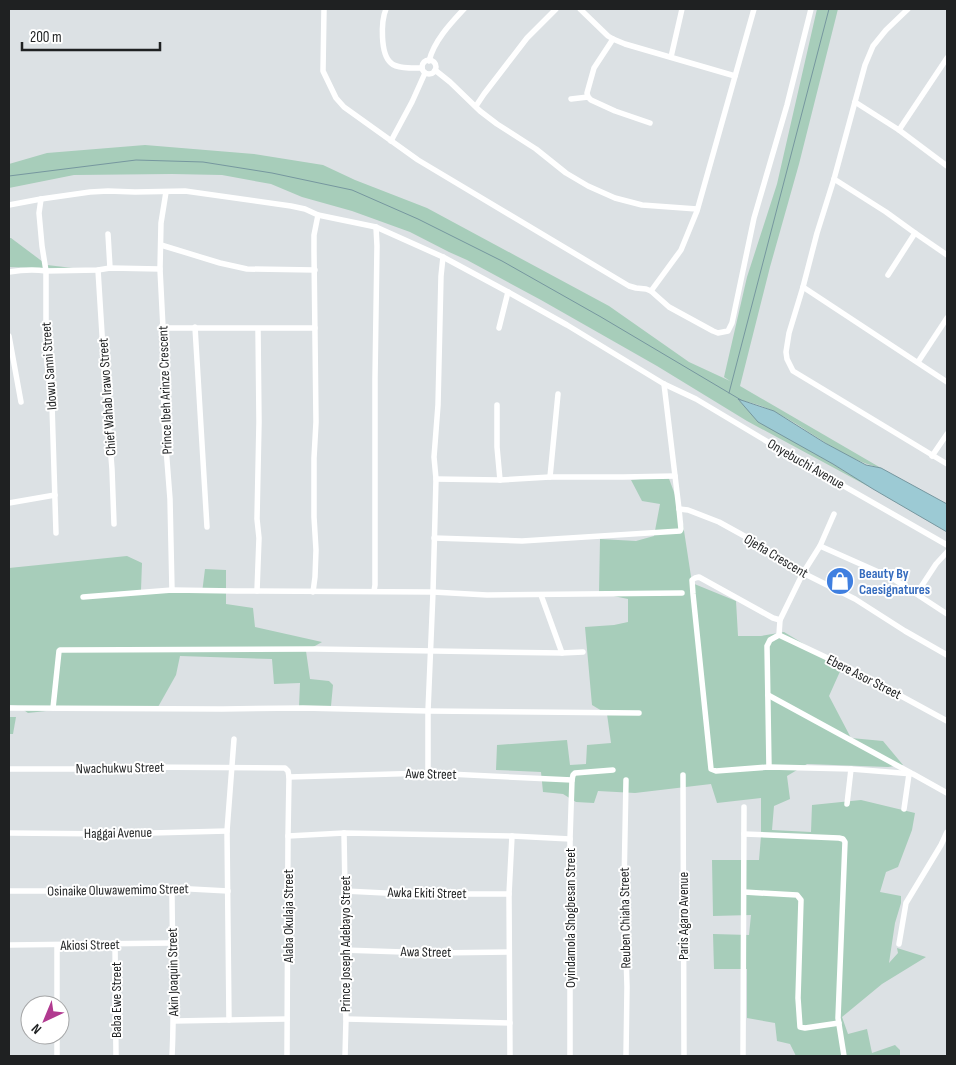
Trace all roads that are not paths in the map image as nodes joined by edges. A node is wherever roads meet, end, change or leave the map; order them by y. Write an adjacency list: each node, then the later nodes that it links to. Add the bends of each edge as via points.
1 (324, 9): 23 (street, via 323,71 336,98)
2 (386, 9): 14 (street, via 382,28 388,60 396,66)
3 (464, 9): 13 (street, via 432,50)
4 (556, 9): 20 (street, via 527,38)
5 (580, 9): 10 (street)
6 (682, 9): 11 (street)
7 (754, 9): 16 (street)
8 (811, 9): 45 (street, via 754,218 730,329 718,333 713,331 669,307)
9 (908, 9): 19 (street, via 874,46)
10 (614, 39): 11 (street); 17 (street, via 594,68)
11 (671, 57): 16 (street)
12 (947, 58): 22 (street)
13 (429, 61): 14 (street, via 425,62); 15 (street, via 435,64)
14 (424, 70): 15 (street, via 431,73); 23 (street, via 412,102)
15 (435, 70): 20 (street)
16 (735, 76): 29 (street)
17 (588, 97): 18 (street); 21 (street)
18 (571, 100)
19 (855, 102): 22 (street); 25 (street)
20 (476, 106): 29 (street, via 566,173 600,192 642,206)
21 (650, 123)
22 (899, 130): 24 (street)
23 (390, 141): 45 (street, via 629,286)
24 (947, 166)
25 (834, 179): 32 (street); 44 (street)
26 (166, 192): 27 (street, Onyebuchi Avenue, via 108,191); 30 (street, Onyebuchi Avenue, via 185,191 291,206); 34 (street, Prince Ibeh Arinze Crescent)
27 (40, 198): 28 (street, Onyebuchi Avenue); 41 (street, Idowu Sanni Street)
28 (9, 205)
29 (697, 210): 45 (street, via 677,258)
30 (318, 215): 31 (street, Onyebuchi Avenue); 40 (street, via 314,236)
31 (376, 227): 36 (street, Onyebuchi Avenue); 81 (street)
32 (915, 233): 35 (street); 43 (street)
33 (108, 234): 37 (street)
34 (161, 245): 38 (street, Prince Ibeh Arinze Crescent); 40 (street, via 247,269)
35 (947, 255)
36 (443, 257): 46 (street, Onyebuchi Avenue); 65 (street, via 434,457)
37 (110, 268): 38 (street); 39 (street)
38 (160, 269): 49 (street, Prince Ibeh Arinze Crescent)
39 (98, 270): 41 (street); 71 (street, Chief Wahab Irawo Street)
40 (315, 270): 50 (street)
41 (46, 271): 42 (street); 67 (street, Idowu Sanni Street, via 46,354 52,405)
42 (9, 272)
43 (888, 275)
44 (803, 287): 54 (street); 61 (street, via 786,352 793,371)
45 (651, 291)
46 (508, 292): 51 (street); 56 (street, Onyebuchi Avenue)
47 (947, 318): 54 (street)
48 (195, 327): 49 (street); 52 (street); 72 (street)
49 (163, 328): 79 (street, Prince Ibeh Arinze Crescent)
50 (315, 328): 52 (street); 82 (street, via 316,550)
51 (499, 328)
52 (258, 329): 80 (street)
53 (9, 336): 58 (street)
54 (918, 362): 55 (street)
55 (947, 382)
56 (664, 384): 63 (street); 75 (street, Onyebuchi Avenue, via 696,399)
57 (558, 394): 64 (street)
58 (21, 402)
59 (496, 406): 66 (street)
60 (947, 434): 61 (street)
61 (932, 456): 62 (street)
62 (947, 464)
63 (676, 476): 64 (street); 69 (street)
64 (550, 477): 66 (street)
65 (436, 480): 66 (street); 74 (street)
66 (500, 480)
67 (55, 495): 68 (street); 73 (street, Idowu Sanni Street)
68 (9, 504)
69 (682, 509): 74 (street, via 681,530 678,532 522,541); 78 (street, Ojefia Crescent, via 719,522)
70 (834, 514): 76 (street)
71 (114, 524)
72 (207, 527)
73 (56, 533)
74 (434, 538): 83 (street)
75 (947, 545)
76 (820, 546): 78 (street); 85 (street, via 892,578)
77 (947, 552): 85 (street)
78 (803, 573): 89 (street); 94 (street, Ojefia Crescent, via 855,599)
79 (172, 590): 80 (street); 87 (street)
80 (257, 591): 82 (street)
81 (374, 591): 82 (street); 83 (street)
82 (313, 592)
83 (433, 592): 86 (street); 91 (street)
84 (682, 593): 86 (street)
85 (917, 593): 88 (street)
86 (542, 595): 93 (street)
87 (83, 597)
88 (947, 614)
89 (780, 620): 90 (street); 103 (street, via 699,577 692,580 711,769)
90 (779, 635): 95 (street, via 767,646); 100 (street, Ebere Asor Street, via 857,672)
91 (430, 651): 93 (street); 97 (street, via 60,650); 98 (street)
92 (582, 652): 93 (street)
93 (562, 654)
94 (947, 655)
95 (768, 695): 103 (street); 108 (street)
96 (9, 708): 97 (street)
97 (53, 708): 98 (street, via 303,708)
98 (428, 712): 99 (street); 107 (street)
99 (639, 713)
100 (947, 721)
101 (234, 739): 102 (street)
102 (231, 767): 104 (street, Nwachukwu Street); 110 (street, Nwachukwu Street, via 286,768); 117 (street)
103 (769, 767): 105 (street)
104 (9, 769)
105 (851, 769): 108 (street); 114 (street)
106 (614, 770): 111 (street, via 575,773)
107 (428, 773): 110 (street, Awe Street); 111 (street, Awe Street)
108 (911, 774): 113 (street); 116 (street)
109 (683, 775): 152 (street, Paris Agaro Avenue)
110 (289, 777): 122 (street, Alaba Okulaja Street)
111 (572, 780): 124 (street, Oyindamola Shogbesan Street)
112 (626, 780): 151 (street, Reuben Chiaha Street)
113 (947, 793)
114 (847, 804)
115 (744, 807): 121 (street)
116 (904, 809)
117 (227, 831): 119 (street, Haggai Avenue); 128 (street)
118 (947, 832): 133 (street, via 906,903)
119 (9, 833)
120 (344, 833): 122 (street); 123 (street); 126 (street, Prince Joseph Adebayo Street)
121 (744, 834): 129 (street); 144 (street, via 839,838 845,842)
122 (288, 836): 141 (street, Alaba Okulaja Street)
123 (512, 836): 124 (street); 130 (street)
124 (570, 838): 150 (street, Oyindamola Shogbesan Street)
125 (172, 888): 127 (street, Osinaike Oluwawemimo Street); 128 (street, Osinaike Oluwawemimo Street); 131 (street, Akin Joaquin Street)
126 (345, 890): 130 (street, Awka Ekiti Street, via 405,894); 136 (street, Prince Joseph Adebayo Street)
127 (9, 891)
128 (228, 891): 140 (street)
129 (744, 892): 144 (street, via 799,897 800,1027); 153 (street)
130 (508, 894): 137 (street)
131 (172, 943): 132 (street, Akiosi Street); 142 (street, Akin Joaquin Street)
132 (115, 944): 135 (street, Akiosi Street); 145 (street, Baba Ewe Street)
133 (899, 944)
134 (9, 945): 135 (street, Akiosi Street)
135 (57, 945): 138 (street)
136 (343, 950): 137 (street, Awa Street); 139 (street, Prince Joseph Adebayo Street)
137 (509, 952): 143 (street)
138 (57, 995)
139 (346, 1019): 143 (street); 148 (street, Prince Joseph Adebayo Street)
140 (229, 1020): 141 (street); 142 (street)
141 (288, 1020): 147 (street, Alaba Okulaja Street)
142 (174, 1021): 146 (street, Akin Joaquin Street)
143 (510, 1023): 149 (street)
144 (839, 1023): 154 (street)
145 (116, 1056)
146 (172, 1056)
147 (287, 1056)
148 (345, 1056)
149 (510, 1056)
150 (570, 1056)
151 (626, 1056)
152 (684, 1056)
153 (743, 1056)
154 (844, 1056)

